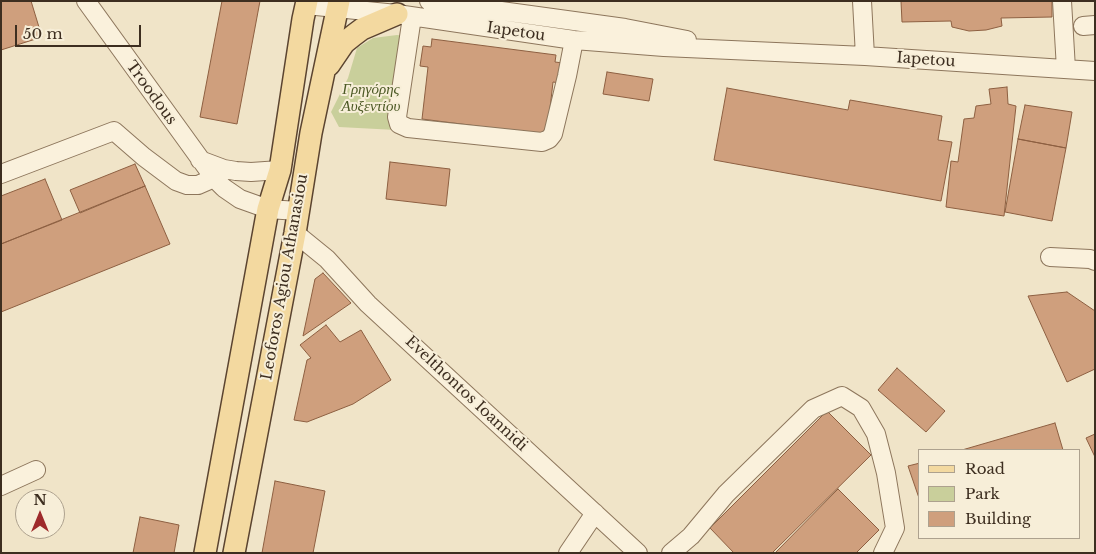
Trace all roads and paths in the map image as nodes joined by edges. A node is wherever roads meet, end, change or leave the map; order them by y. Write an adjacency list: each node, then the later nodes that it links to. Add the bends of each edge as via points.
1 (86, 1): 14 (street, Troodous)
2 (429, 1): 9 (street, Iapetou, via 625,28)
3 (862, 1): 10 (street)
4 (1062, 1): 11 (street)
5 (306, 3): 6 (street, Iapetou); 15 (main road, Leoforos Agiou Athanasiou)
6 (338, 5): 7 (street, Iapetou); 13 (main road, Leoforos Agiou Athanasiou)
7 (405, 16): 8 (street, Iapetou); 8 (street, via 397,117 399,124 408,128 542,142 549,139 553,134); 13 (main road, via 362,29 344,43)
8 (574, 40): 9 (street, Iapetou)
9 (727, 49): 10 (street, Iapetou)
10 (865, 56): 11 (street, Iapetou)
11 (1066, 69): 12 (street, Iapetou)
12 (1095, 71)
13 (325, 72): 19 (main road, Leoforos Agiou Athanasiou)
14 (199, 159): 15 (street, via 236,171); 17 (street, Troodous)
15 (280, 170): 18 (main road, Leoforos Agiou Athanasiou)
16 (1, 174): 17 (street, via 114,132 176,181 198,185)
17 (214, 178): 18 (street, Troodous, via 240,200)
18 (268, 209): 19 (street, Troodous); 26 (main road, Leoforos Agiou Athanasiou)
19 (298, 211): 20 (main road, Leoforos Agiou Athanasiou)
20 (295, 233): 25 (street, Evelthontos Ioannidi, via 327,259 368,304); 27 (main road, Leoforos Agiou Athanasiou)
21 (1050, 257): 22 (street)
22 (1095, 261)
23 (36, 470): 24 (street)
24 (1, 486)
25 (595, 512): 28 (street); 29 (street, Evelthontos Ioannidi)
26 (205, 553)
27 (234, 553)
28 (568, 553)
29 (638, 553)
30 (670, 553): 31 (street, via 691,536 726,494 814,409 842,396 861,408 876,434 895,528)
31 (883, 553)

